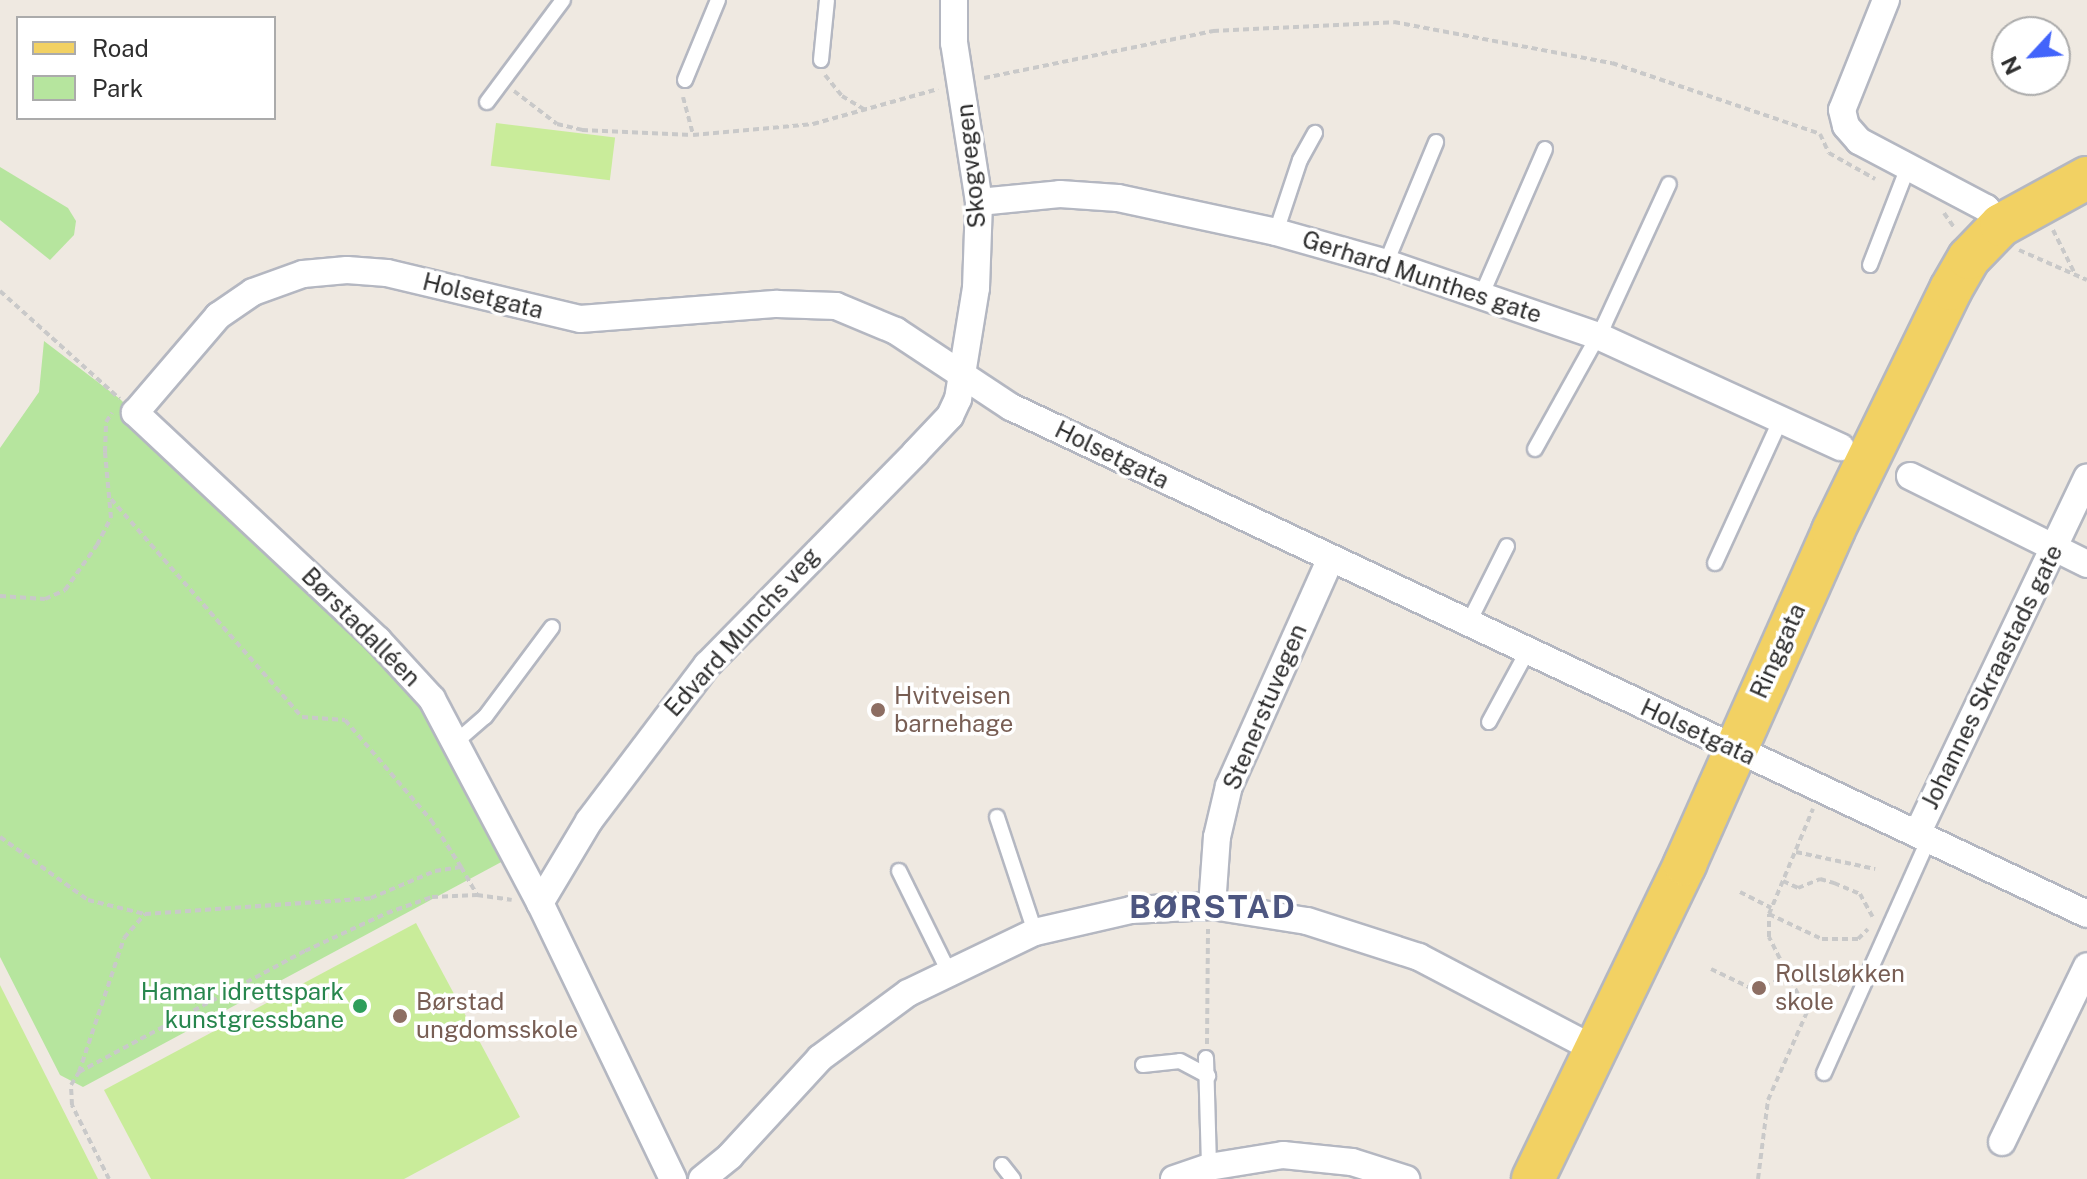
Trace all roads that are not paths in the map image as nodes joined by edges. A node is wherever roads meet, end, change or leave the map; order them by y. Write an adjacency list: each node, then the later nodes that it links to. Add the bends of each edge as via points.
1 (563, 0): 8 (lane)
2 (718, 0): 7 (lane)
3 (827, 0): 6 (lane)
4 (954, 0): 15 (street, Skogvegen, via 954,43)
5 (1886, 0): 12 (street, via 1842,110 1850,133)
6 (821, 60)
7 (685, 80)
8 (487, 102)
9 (1315, 133): 16 (lane, via 1300,160)
10 (1436, 142): 18 (lane)
11 (1545, 149): 20 (lane)
12 (1908, 167): 17 (street, via 1986,208); 19 (lane)
13 (2087, 178): 17 (main road, Ringgata)
14 (1669, 184): 21 (lane)
15 (979, 202): 16 (street, Gerhard Munthes gate, via 1060,194 1118,198); 22 (street, Skogvegen, via 976,288)
16 (1276, 232): 18 (street, Gerhard Munthes gate)
17 (2007, 236): 39 (main road, Ringgata, via 1969,258 1951,289)
18 (1386, 263): 20 (street, Gerhard Munthes gate)
19 (1870, 265)
20 (1482, 294): 21 (street, Gerhard Munthes gate)
21 (1598, 336): 24 (street, Gerhard Munthes gate); 26 (lane)
22 (962, 379): 23 (street, Holsetgata, via 896,331 836,306 777,304 580,319 387,273 347,270 303,274 253,292 218,316); 31 (street, Holsetgata); 43 (street, Edvard Munchs veg, via 950,416 776,589 660,723)
23 (128, 406): 38 (street, Børstadalléen, via 409,670)
24 (1781, 419): 25 (street, Gerhard Munthes gate); 32 (lane)
25 (1841, 447)
26 (1535, 449)
27 (1910, 476): 30 (street)
28 (2087, 477): 30 (street, Johannes Skraastads gate)
29 (1507, 546): 34 (lane)
30 (2054, 549): 33 (street); 41 (street, Johannes Skraastads gate)
31 (1330, 560): 34 (street, Holsetgata); 44 (street, Stenerstuvegen, via 1229,786 1217,837)
32 (1715, 563)
33 (2087, 564)
34 (1468, 624): 36 (street, Holsetgata)
35 (552, 627): 38 (lane, via 485,717)
36 (1527, 652): 37 (lane); 39 (street, Holsetgata)
37 (1489, 722)
38 (457, 741): 43 (street, Børstadalléen)
39 (1734, 748): 41 (street, Holsetgata); 49 (main road, Ringgata)
40 (997, 817): 46 (lane)
41 (1923, 837): 45 (street, Holsetgata); 52 (lane)
42 (899, 871): 48 (lane)
43 (527, 902): 57 (street, Børstadalléen)
44 (1212, 906): 46 (street, via 1131,910); 49 (street, via 1307,921 1419,957)
45 (2087, 914)
46 (1035, 932): 48 (street)
47 (2087, 966): 54 (street)
48 (949, 972): 58 (street, via 846,1035)
49 (1596, 1050): 62 (main road, Ringgata)
50 (1206, 1058): 53 (lane)
51 (1143, 1065): 53 (lane, via 1180,1061)
52 (1824, 1073)
53 (1208, 1076): 56 (lane)
54 (2002, 1142)
55 (1002, 1165): 59 (lane)
56 (1209, 1167): 60 (street); 61 (street, via 1316,1156)
57 (673, 1179)
58 (702, 1179)
59 (1013, 1179)
60 (1174, 1179)
61 (1406, 1179)
62 (1533, 1179)

